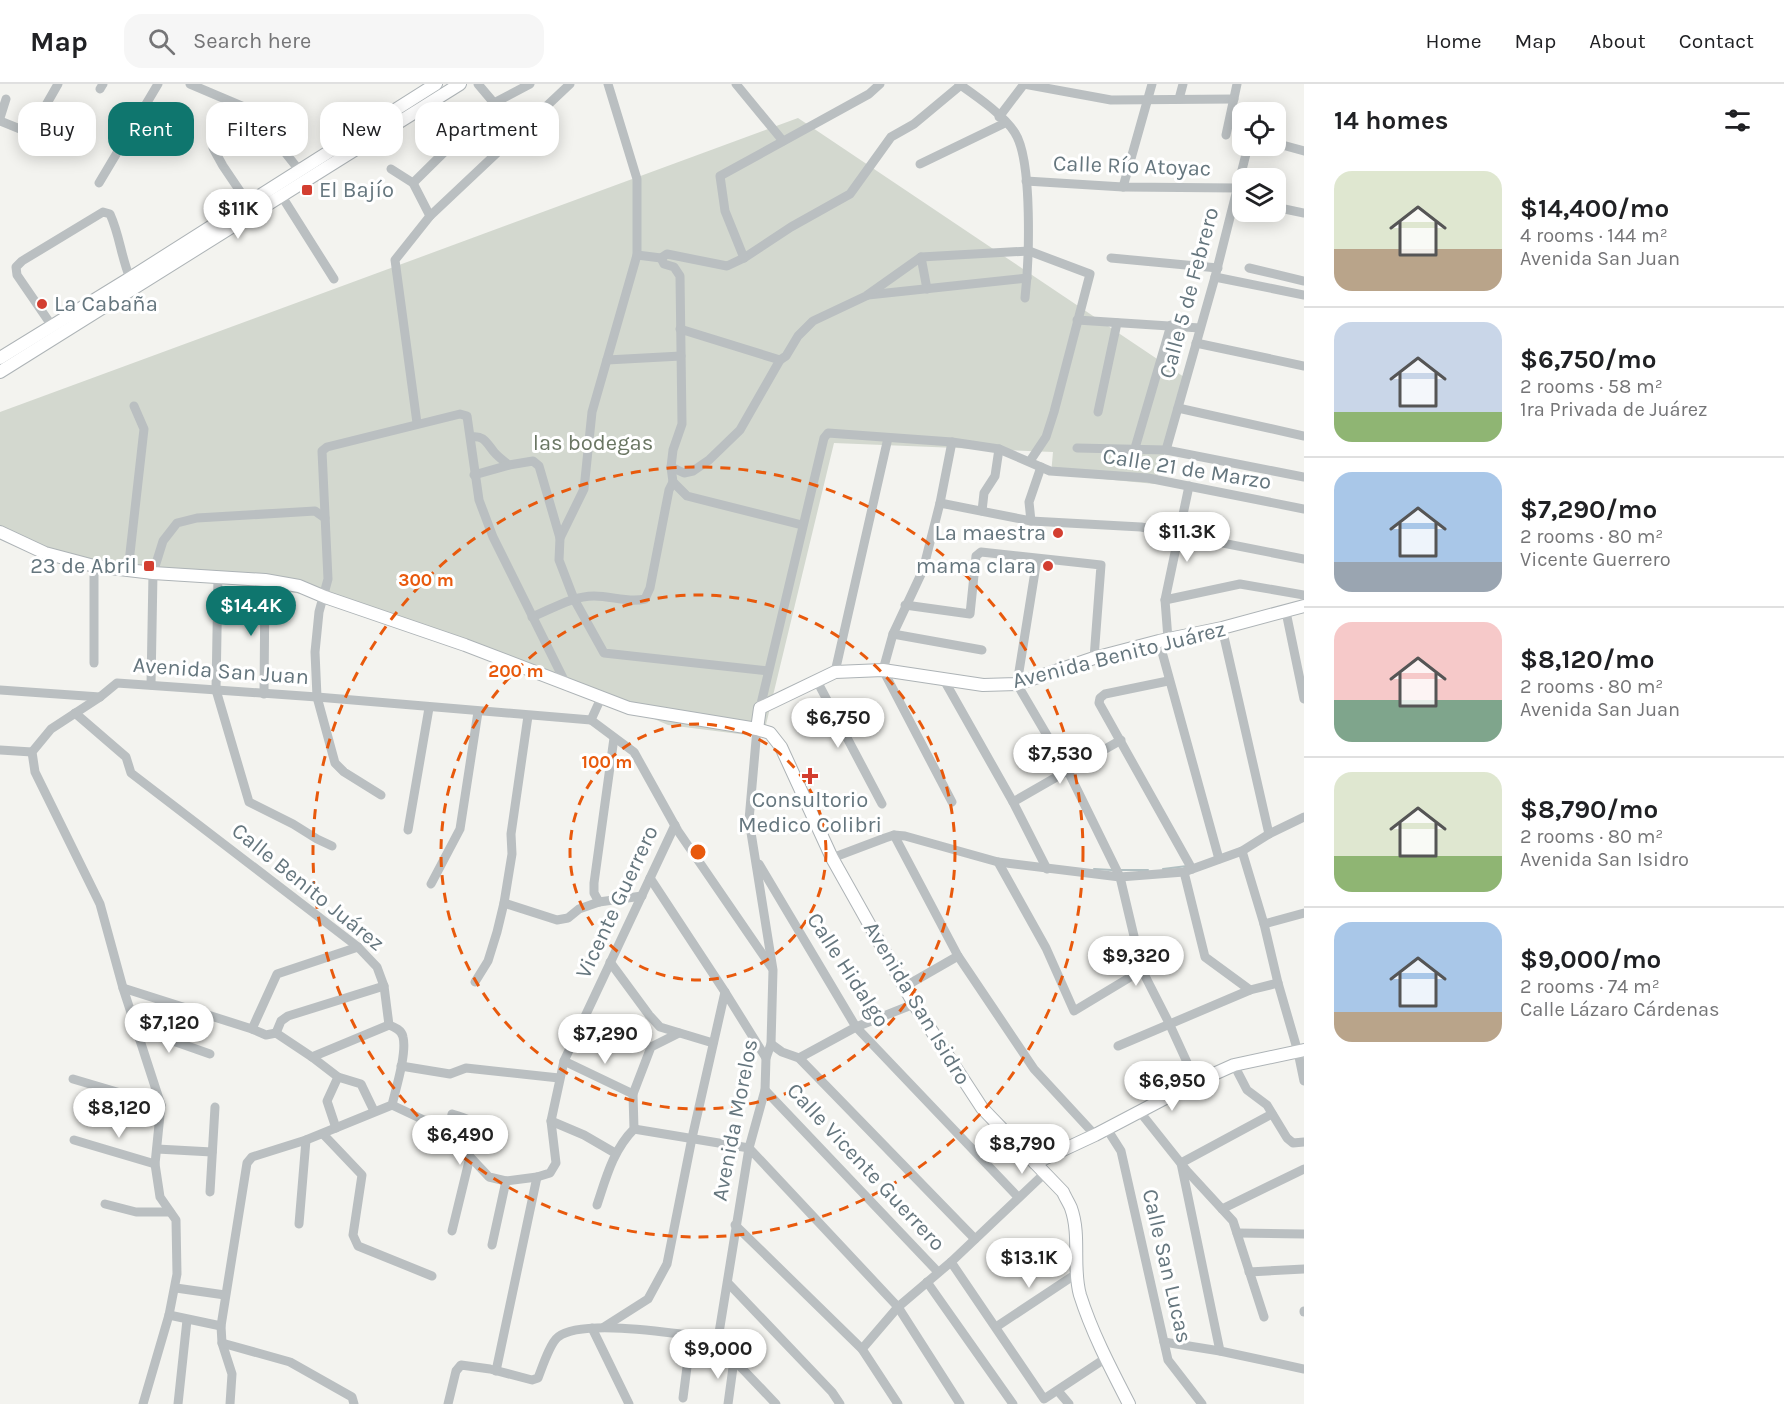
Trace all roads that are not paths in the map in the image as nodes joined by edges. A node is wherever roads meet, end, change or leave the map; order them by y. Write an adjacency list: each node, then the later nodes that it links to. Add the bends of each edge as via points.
1 (58, 84): 26 (street, via 30,133)
2 (158, 84): 39 (street)
3 (190, 84): 23 (street)
4 (436, 84): 37 (main road)
5 (460, 84): 42 (main road)
6 (478, 84): 24 (street)
7 (530, 84): 25 (street)
8 (608, 84): 50 (street, via 638,178)
9 (736, 84): 29 (street)
10 (862, 84): 18 (street)
11 (880, 84): 18 (street)
12 (960, 84): 27 (street); 53 (street, via 914,124 891,137 850,194)
13 (1024, 84): 19 (street, via 1111,100); 27 (street)
14 (1152, 84): 19 (street)
15 (1183, 84): 21 (street)
16 (1238, 84): 22 (street)
17 (566, 85): 47 (street)
18 (868, 94): 29 (street)
19 (1147, 98): 21 (street); 41 (street)
20 (6, 99): 26 (street)
21 (1179, 99): 22 (street)
22 (1234, 99): 28 (street)
23 (232, 102)
24 (493, 102)
25 (496, 102)
26 (0, 120)
27 (1002, 120): 35 (street); 38 (street, via 1022,147)
28 (1226, 135)
29 (783, 141): 53 (street, via 720,176 725,211)
30 (1286, 147): 31 (street)
31 (1304, 151)
32 (217, 156): 44 (street)
33 (288, 156): 37 (street)
34 (440, 156): 40 (street)
35 (921, 164)
36 (391, 169): 40 (street)
37 (299, 170): 44 (main road)
38 (1026, 181): 41 (street, Calle Río Atoyac); 49 (street)
39 (99, 183)
40 (413, 183): 47 (street)
41 (1123, 187): 43 (street, Calle Río Atoyac)
42 (281, 195): 59 (street); 77 (main road)
43 (1232, 195)
44 (248, 203): 58 (main road)
45 (1286, 209): 46 (street)
46 (1304, 213)
47 (430, 216): 81 (street, via 395,260)
48 (1232, 216): 56 (street, Calle 5 de Febrero)
49 (1029, 251): 51 (street); 57 (street); 65 (street, via 1090,274)
50 (637, 255): 52 (street); 74 (street)
51 (921, 257): 61 (street); 63 (street)
52 (661, 258): 53 (street, via 667,254 727,266); 70 (street, via 680,276)
53 (744, 258)
54 (1111, 258): 56 (street)
55 (1249, 268): 60 (street)
56 (1216, 273): 62 (street); 69 (street, Calle 5 de Febrero)
57 (1027, 278): 61 (street); 64 (street)
58 (130, 279): 68 (main road); 68 (street, via 119,233 110,214 103,212 16,267 17,275)
59 (334, 279)
60 (1304, 281)
61 (927, 289): 63 (street)
62 (1304, 295)
63 (866, 296): 75 (street, via 813,321)
64 (1025, 298)
65 (1077, 320): 66 (street); 90 (street, via 1046,437)
66 (1117, 323): 67 (street); 80 (street)
67 (1171, 326): 69 (street); 87 (street)
68 (52, 327): 73 (main road)
69 (1200, 328): 71 (street, Calle 5 de Febrero)
70 (680, 329): 72 (street); 75 (street)
71 (1196, 343): 76 (street); 79 (street, Calle 5 de Febrero)
72 (681, 356): 74 (street); 92 (street, via 682,424)
73 (0, 358)
74 (607, 360): 106 (street, via 592,412 584,489)
75 (780, 360): 92 (street, via 740,430 693,471 684,473)
76 (1304, 366)
77 (0, 372)
78 (134, 406): 110 (street, via 144,429)
79 (1178, 408): 83 (street); 89 (street, Calle 5 de Febrero)
80 (1098, 412)
81 (417, 423): 82 (street, via 460,414 467,416); 101 (street, via 344,441 322,451)
82 (471, 436): 91 (street, via 485,439); 94 (street)
83 (1304, 436)
84 (888, 438): 85 (street, Calle 21 de Marzo); 103 (street, Calle 21 de Marzo, via 828,433); 130 (street)
85 (952, 442): 88 (street, Calle 21 de Marzo); 98 (street)
86 (1077, 448): 87 (street)
87 (1135, 448): 89 (street)
88 (999, 449): 90 (street, Calle 21 de Marzo); 100 (street, via 995,476 984,493)
89 (1166, 450): 95 (street)
90 (1030, 461): 93 (street, Calle 21 de Marzo)
91 (509, 465): 94 (street); 106 (street, via 533,461 539,466)
92 (671, 467): 96 (street)
93 (1041, 467): 97 (street, Calle 21 de Marzo); 102 (street, via 1029,502)
94 (474, 475): 121 (street, via 494,537)
95 (1304, 477)
96 (673, 482): 103 (street, via 687,496); 116 (street, via 645,599)
97 (1189, 486): 99 (street, Calle 21 de Marzo); 105 (street)
98 (940, 503): 100 (street); 118 (street, via 923,570)
99 (1304, 508)
100 (982, 511): 102 (street)
101 (325, 518): 111 (street, via 315,511 197,518 177,523 164,541); 115 (street)
102 (1031, 521): 105 (street)
103 (802, 525): 129 (street)
104 (0, 532): 109 (main road, via 45,553)
105 (1179, 533): 108 (street); 117 (street)
106 (560, 538): 116 (street, via 558,560)
107 (1037, 559): 118 (street, via 978,553 970,614); 126 (street, via 1101,565); 134 (street)
108 (1304, 559)
109 (94, 566): 110 (main road); 127 (street)
110 (128, 571): 111 (main road)
111 (153, 573): 112 (main road); 135 (street)
112 (218, 576): 113 (main road); 138 (street)
113 (265, 580): 115 (main road, via 299,586); 139 (street)
114 (1304, 595): 117 (street, via 1240,584)
115 (325, 597): 136 (main road, via 465,645); 141 (street, via 319,612 315,652)
116 (574, 599): 121 (street); 129 (street, via 604,653)
117 (1165, 600): 124 (street)
118 (905, 605): 123 (street)
119 (1304, 606): 120 (main road, Avenida Benito Juárez)
120 (1286, 612): 122 (main road, Avenida Benito Juárez); 143 (street)
121 (532, 617): 136 (street)
122 (1222, 628): 124 (main road, Avenida Benito Juárez); 163 (street)
123 (893, 634): 125 (street); 128 (street)
124 (1163, 640): 126 (main road, Avenida Benito Juárez); 133 (street)
125 (982, 650)
126 (1094, 658): 134 (main road, Avenida Benito Juárez)
127 (93, 663)
128 (883, 670): 130 (main road, Avenida Benito Juárez); 131 (main road, Avenida Benito Juárez); 157 (street)
129 (768, 671): 145 (street)
130 (835, 672): 132 (main road, Avenida Benito Juárez)
131 (944, 680): 134 (main road, Avenida Benito Juárez); 158 (street)
132 (817, 681): 145 (main road, Avenida Benito Juárez); 159 (street)
133 (1168, 681): 152 (street, via 1100,698 1101,709); 168 (street)
134 (1017, 684): 155 (street)
135 (151, 685): 138 (street, Avenida San Juan); 140 (street, Avenida San Juan, via 117,683)
136 (567, 686): 142 (main road)
137 (0, 690): 140 (street)
138 (216, 690): 139 (street, Avenida San Juan); 165 (street, via 249,801)
139 (264, 694): 141 (street, Avenida San Juan)
140 (100, 697): 147 (street, Avenida San Juan)
141 (317, 697): 144 (street, Avenida San Juan); 156 (street, via 335,763)
142 (601, 698): 149 (street); 150 (main road, via 629,708)
143 (1304, 699)
144 (429, 708): 146 (street, Avenida San Juan); 162 (street)
145 (760, 708): 150 (main road)
146 (478, 712): 148 (street, Avenida San Juan); 175 (street, via 460,829)
147 (75, 713): 154 (street, Avenida San Juan, via 51,729); 181 (street, Calle Benito Juárez, via 126,757 131,773)
148 (528, 716): 149 (street, Avenida San Juan); 177 (street)
149 (591, 720): 151 (street)
150 (756, 729): 167 (main road, Avenida San Isidro, via 770,733 781,747); 169 (street, Avenida Morelos, via 749,820)
151 (614, 738): 161 (street, via 634,752); 178 (street, via 594,883)
152 (1122, 740): 155 (street); 172 (street)
153 (0, 750): 154 (street)
154 (32, 752): 190 (street, via 35,772 100,904)
155 (1068, 771): 158 (street); 173 (street)
156 (381, 795)
157 (952, 802)
158 (1013, 802): 171 (street)
159 (882, 804)
160 (1303, 820): 163 (street)
161 (675, 825): 174 (street, Vicente Guerrero); 185 (street)
162 (408, 830)
163 (1269, 834): 166 (street)
164 (894, 836): 167 (street); 170 (street); 182 (street)
165 (332, 846)
166 (1242, 851): 168 (street); 180 (street)
167 (832, 858): 189 (main road, Avenida San Isidro)
168 (1219, 859): 172 (street)
169 (756, 860): 185 (street, Avenida Morelos); 197 (street, Calle Hidalgo)
170 (998, 862): 171 (street); 184 (street, via 1046,948 1074,1011)
171 (1047, 869): 173 (street)
172 (1188, 871): 173 (street); 191 (street, via 1205,957)
173 (1120, 877): 184 (street)
174 (650, 878): 176 (street, Vicente Guerrero); 192 (street)
175 (431, 884)
176 (642, 896): 178 (street); 183 (street, Vicente Guerrero)
177 (504, 903): 178 (street, via 557,920); 186 (street, via 488,961)
178 (599, 903)
179 (1304, 913): 180 (street)
180 (1264, 924): 187 (street)
181 (358, 947): 188 (street, Calle Benito Juárez, via 377,967); 198 (street, via 277,974)
182 (958, 956): 189 (street); 232 (street, via 1034,1069)
183 (610, 962): 200 (street, via 654,1021); 209 (street, Vicente Guerrero)
184 (1142, 969): 194 (street)
185 (773, 970): 202 (street, Avenida Morelos)
186 (475, 982)
187 (1278, 983): 191 (street); 204 (street)
188 (384, 986): 195 (street, Calle Benito Juárez); 199 (street, via 288,1016 281,1020)
189 (904, 987): 193 (main road, Avenida San Isidro)
190 (123, 988): 196 (street); 198 (street)
191 (1250, 990): 194 (street)
192 (726, 992): 201 (street); 207 (street)
193 (914, 1004): 197 (street); 242 (main road, Avenida San Isidro, via 982,1108)
194 (1169, 1023): 203 (street); 216 (street)
195 (388, 1025): 206 (street); 211 (street, Calle Benito Juárez, via 403,1036)
196 (136, 1028): 205 (street); 219 (street)
197 (856, 1028): 208 (street); 250 (street, Calle Hidalgo)
198 (252, 1029): 199 (street, via 266,1035)
199 (276, 1033): 206 (street)
200 (679, 1033): 201 (street); 218 (street, via 651,1047)
201 (713, 1042): 233 (street)
202 (771, 1044): 207 (street, Avenida Morelos); 208 (street)
203 (1118, 1046)
204 (1301, 1051): 210 (main road); 215 (street)
205 (210, 1054)
206 (312, 1057): 212 (street)
207 (766, 1058): 217 (street, Avenida Morelos)
208 (799, 1058): 260 (street)
209 (564, 1061): 213 (street, Vicente Guerrero); 218 (street)
210 (1234, 1065): 216 (main road); 224 (street, via 1247,1090 1267,1105)
211 (401, 1066): 213 (street, via 450,1074 466,1068); 220 (street, Calle Benito Juárez)
212 (338, 1077): 222 (street, via 361,1084); 226 (street, via 327,1101)
213 (559, 1078): 225 (street, Vicente Guerrero)
214 (73, 1079): 219 (street)
215 (1304, 1081)
216 (1196, 1082): 223 (main road)
217 (765, 1090): 237 (street, Avenida Morelos); 264 (street, Calle Vicente Guerrero)
218 (633, 1095): 229 (street)
219 (161, 1105): 238 (street)
220 (392, 1105): 222 (street); 228 (street)
221 (215, 1107): 239 (street)
222 (374, 1111): 226 (street)
223 (1140, 1112): 227 (main road); 243 (street)
224 (1272, 1114): 236 (street, via 1287,1138 1293,1143); 243 (street)
225 (551, 1121): 240 (street); 247 (street, Vicente Guerrero, via 556,1163 550,1173)
226 (336, 1128): 231 (street)
227 (1107, 1129): 232 (main road); 282 (street, Calle San Lucas, via 1121,1151)
228 (445, 1130): 230 (street, via 452,1114); 241 (street)
229 (634, 1130): 233 (street); 240 (street)
230 (488, 1131)
231 (322, 1134): 235 (street); 267 (street, via 362,1175 354,1241)
232 (1095, 1135): 242 (main road)
233 (692, 1138): 237 (street); 277 (street, via 667,1264 648,1299)
234 (74, 1140): 244 (street)
235 (306, 1140): 255 (street); 271 (street, via 252,1157 247,1163)
236 (1304, 1142)
237 (749, 1148): 256 (street, Avenida Morelos); 272 (street)
238 (157, 1149): 239 (street); 244 (street)
239 (212, 1152): 249 (street)
240 (615, 1153): 252 (street)
241 (470, 1157): 248 (street, via 489,1178); 257 (street)
242 (1035, 1162): 246 (main road, Avenida San Isidro)
243 (1181, 1163): 253 (street); 285 (street)
244 (155, 1164): 254 (street, via 160,1197)
245 (1304, 1169): 253 (street)
246 (1045, 1173): 250 (street); 266 (main road, Avenida San Isidro, via 1063,1192 1071,1209)
247 (537, 1177): 248 (street); 289 (street)
248 (506, 1181): 261 (street)
249 (210, 1192)
250 (1018, 1197): 260 (street)
251 (105, 1204): 254 (street, via 136,1212)
252 (597, 1205)
253 (1222, 1209): 258 (street)
254 (170, 1212): 270 (street, via 176,1220)
255 (299, 1224)
256 (735, 1225): 268 (street, Avenida Morelos); 284 (street)
257 (453, 1231)
258 (1237, 1233): 259 (street); 265 (street)
259 (1304, 1234)
260 (975, 1239): 262 (street)
261 (492, 1245)
262 (951, 1262): 264 (street); 278 (street)
263 (1304, 1269): 265 (street)
264 (938, 1272): 269 (street)
265 (1249, 1272): 274 (street)
266 (1076, 1274): 278 (street); 286 (main road, Avenida San Isidro, via 1080,1295)
267 (432, 1276)
268 (728, 1282): 281 (street, Avenida Morelos); 300 (street)
269 (927, 1282): 272 (street); 303 (street)
270 (176, 1288): 271 (street); 273 (street)
271 (225, 1295): 276 (street)
272 (897, 1307): 284 (street); 302 (street)
273 (169, 1315): 275 (street); 292 (street)
274 (1264, 1317)
275 (187, 1320): 276 (street); 293 (street)
276 (221, 1326): 283 (street)
277 (604, 1327): 279 (street); 280 (street)
278 (996, 1327): 290 (street, via 1044,1399)
279 (592, 1328): 289 (street, via 568,1332 555,1339 538,1378); 297 (street)
280 (691, 1336): 281 (street); 291 (street)
281 (718, 1339): 287 (street)
282 (1164, 1342): 285 (street); 306 (street, Calle San Lucas, via 1168,1360)
283 (222, 1343): 294 (street, via 232,1374); 295 (street, via 290,1362 352,1397)
284 (862, 1349): 301 (street)
285 (1220, 1351): 288 (street)
286 (1106, 1358): 290 (street); 305 (main road, Avenida San Isidro)
287 (734, 1360): 298 (street); 299 (street)
288 (1304, 1369)
289 (496, 1371): 296 (street, via 461,1365)
290 (1058, 1391): 304 (street)
291 (683, 1398)
292 (143, 1404)
293 (178, 1404)
294 (230, 1404)
295 (354, 1404)
296 (448, 1404)
297 (629, 1404)
298 (728, 1404)
299 (776, 1404)
300 (840, 1404)
301 (898, 1404)
302 (960, 1404)
303 (1013, 1404)
304 (1069, 1404)
305 (1129, 1404)
306 (1202, 1404)

